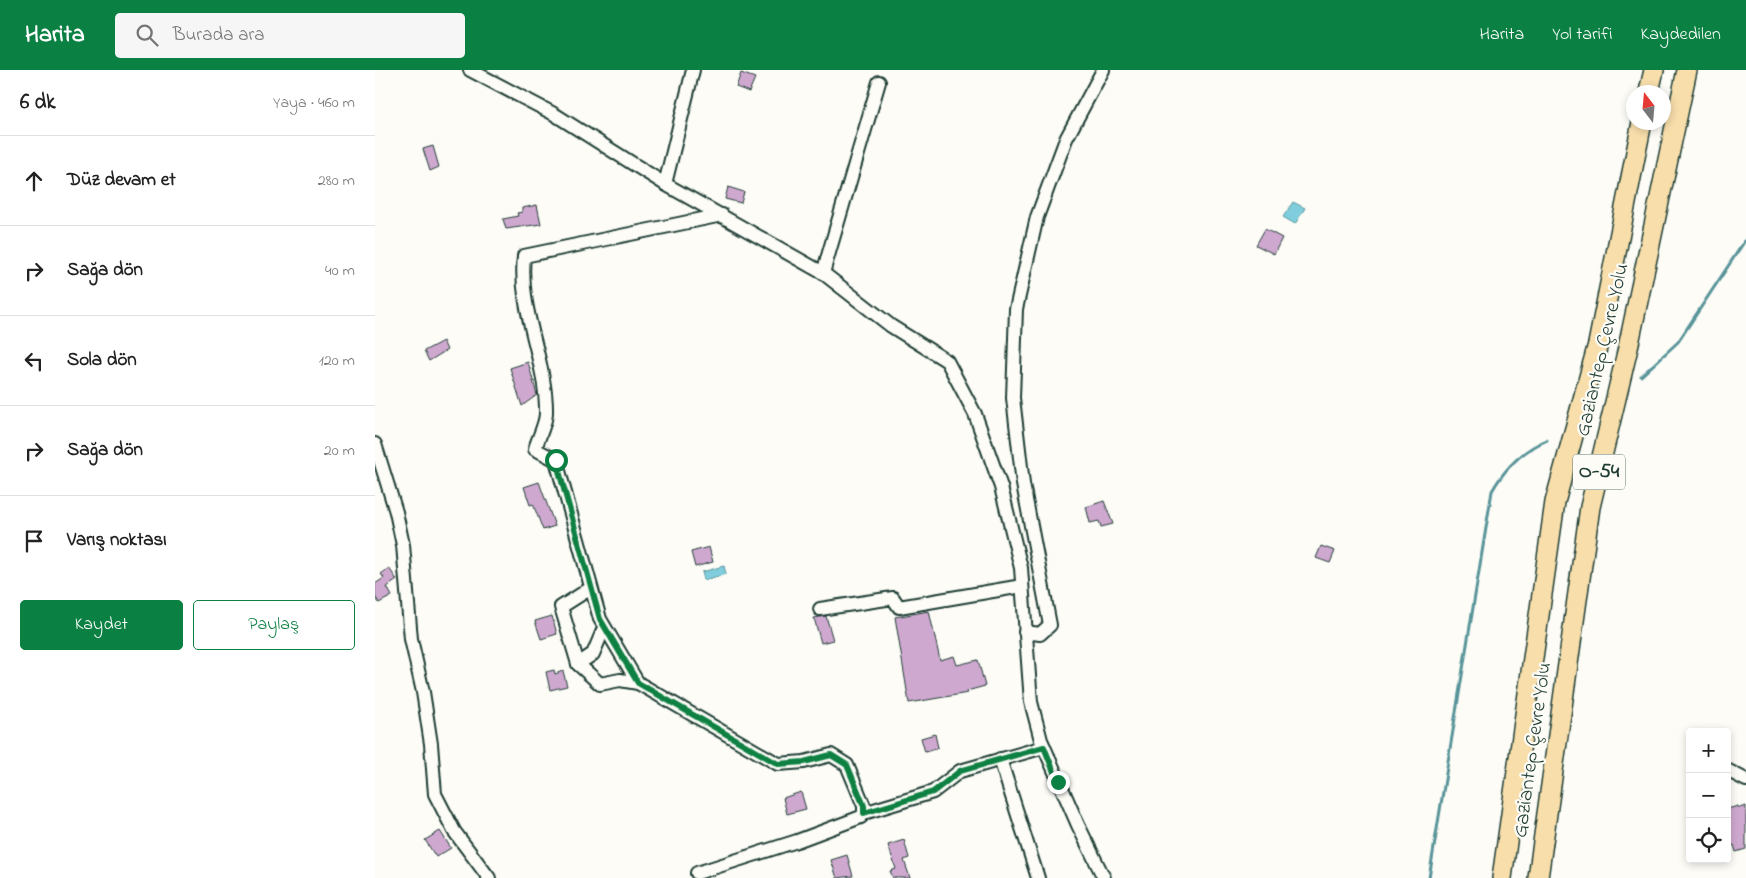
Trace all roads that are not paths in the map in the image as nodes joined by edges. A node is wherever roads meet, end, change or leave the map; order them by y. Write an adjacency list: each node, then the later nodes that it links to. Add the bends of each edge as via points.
1 (470, 70): 11 (street, via 553,114)
2 (693, 70): 11 (street)
3 (1103, 70): 19 (street, via 1066,139 1037,217 1016,309 1013,398 1023,484 1050,625 1041,634)
4 (1641, 70): 8 (highway)
5 (1654, 70): 9 (highway)
6 (1687, 70): 32 (highway, Gaziantep Çevre Yolu / O-54, via 1628,348 1590,508)
7 (879, 82): 13 (street)
8 (1641, 85)
9 (1651, 85)
10 (1640, 130): 31 (highway, Gaziantep Çevre Yolu / O-54, via 1598,344 1555,502)
11 (665, 184): 12 (street)
12 (722, 215): 13 (street); 16 (street, via 524,256 527,310 547,414 535,449 556,460)
13 (823, 273): 15 (street, via 891,326 947,361 975,414 1001,486 1021,568)
14 (375, 444): 28 (street, via 403,545 411,639 423,692 435,794 454,831)
15 (1022, 586): 17 (street, via 899,607 893,598); 19 (street)
16 (591, 588): 18 (street); 20 (street, via 561,607)
17 (820, 610)
18 (604, 628): 20 (street, via 593,654); 21 (street)
19 (1025, 632): 22 (street, via 1031,702)
20 (579, 664): 21 (street, via 601,684 621,680)
21 (638, 683): 26 (street, via 778,764 831,755 847,765)
22 (1044, 747): 23 (street); 30 (street)
23 (1000, 759): 26 (street, via 960,771 933,792); 29 (street)
24 (1731, 772): 25 (street)
25 (1746, 780)
26 (864, 813): 27 (street, via 861,817 797,841)
27 (697, 873)
28 (489, 878)
29 (1038, 878)
30 (1104, 878)
31 (1502, 878)
32 (1538, 878)

